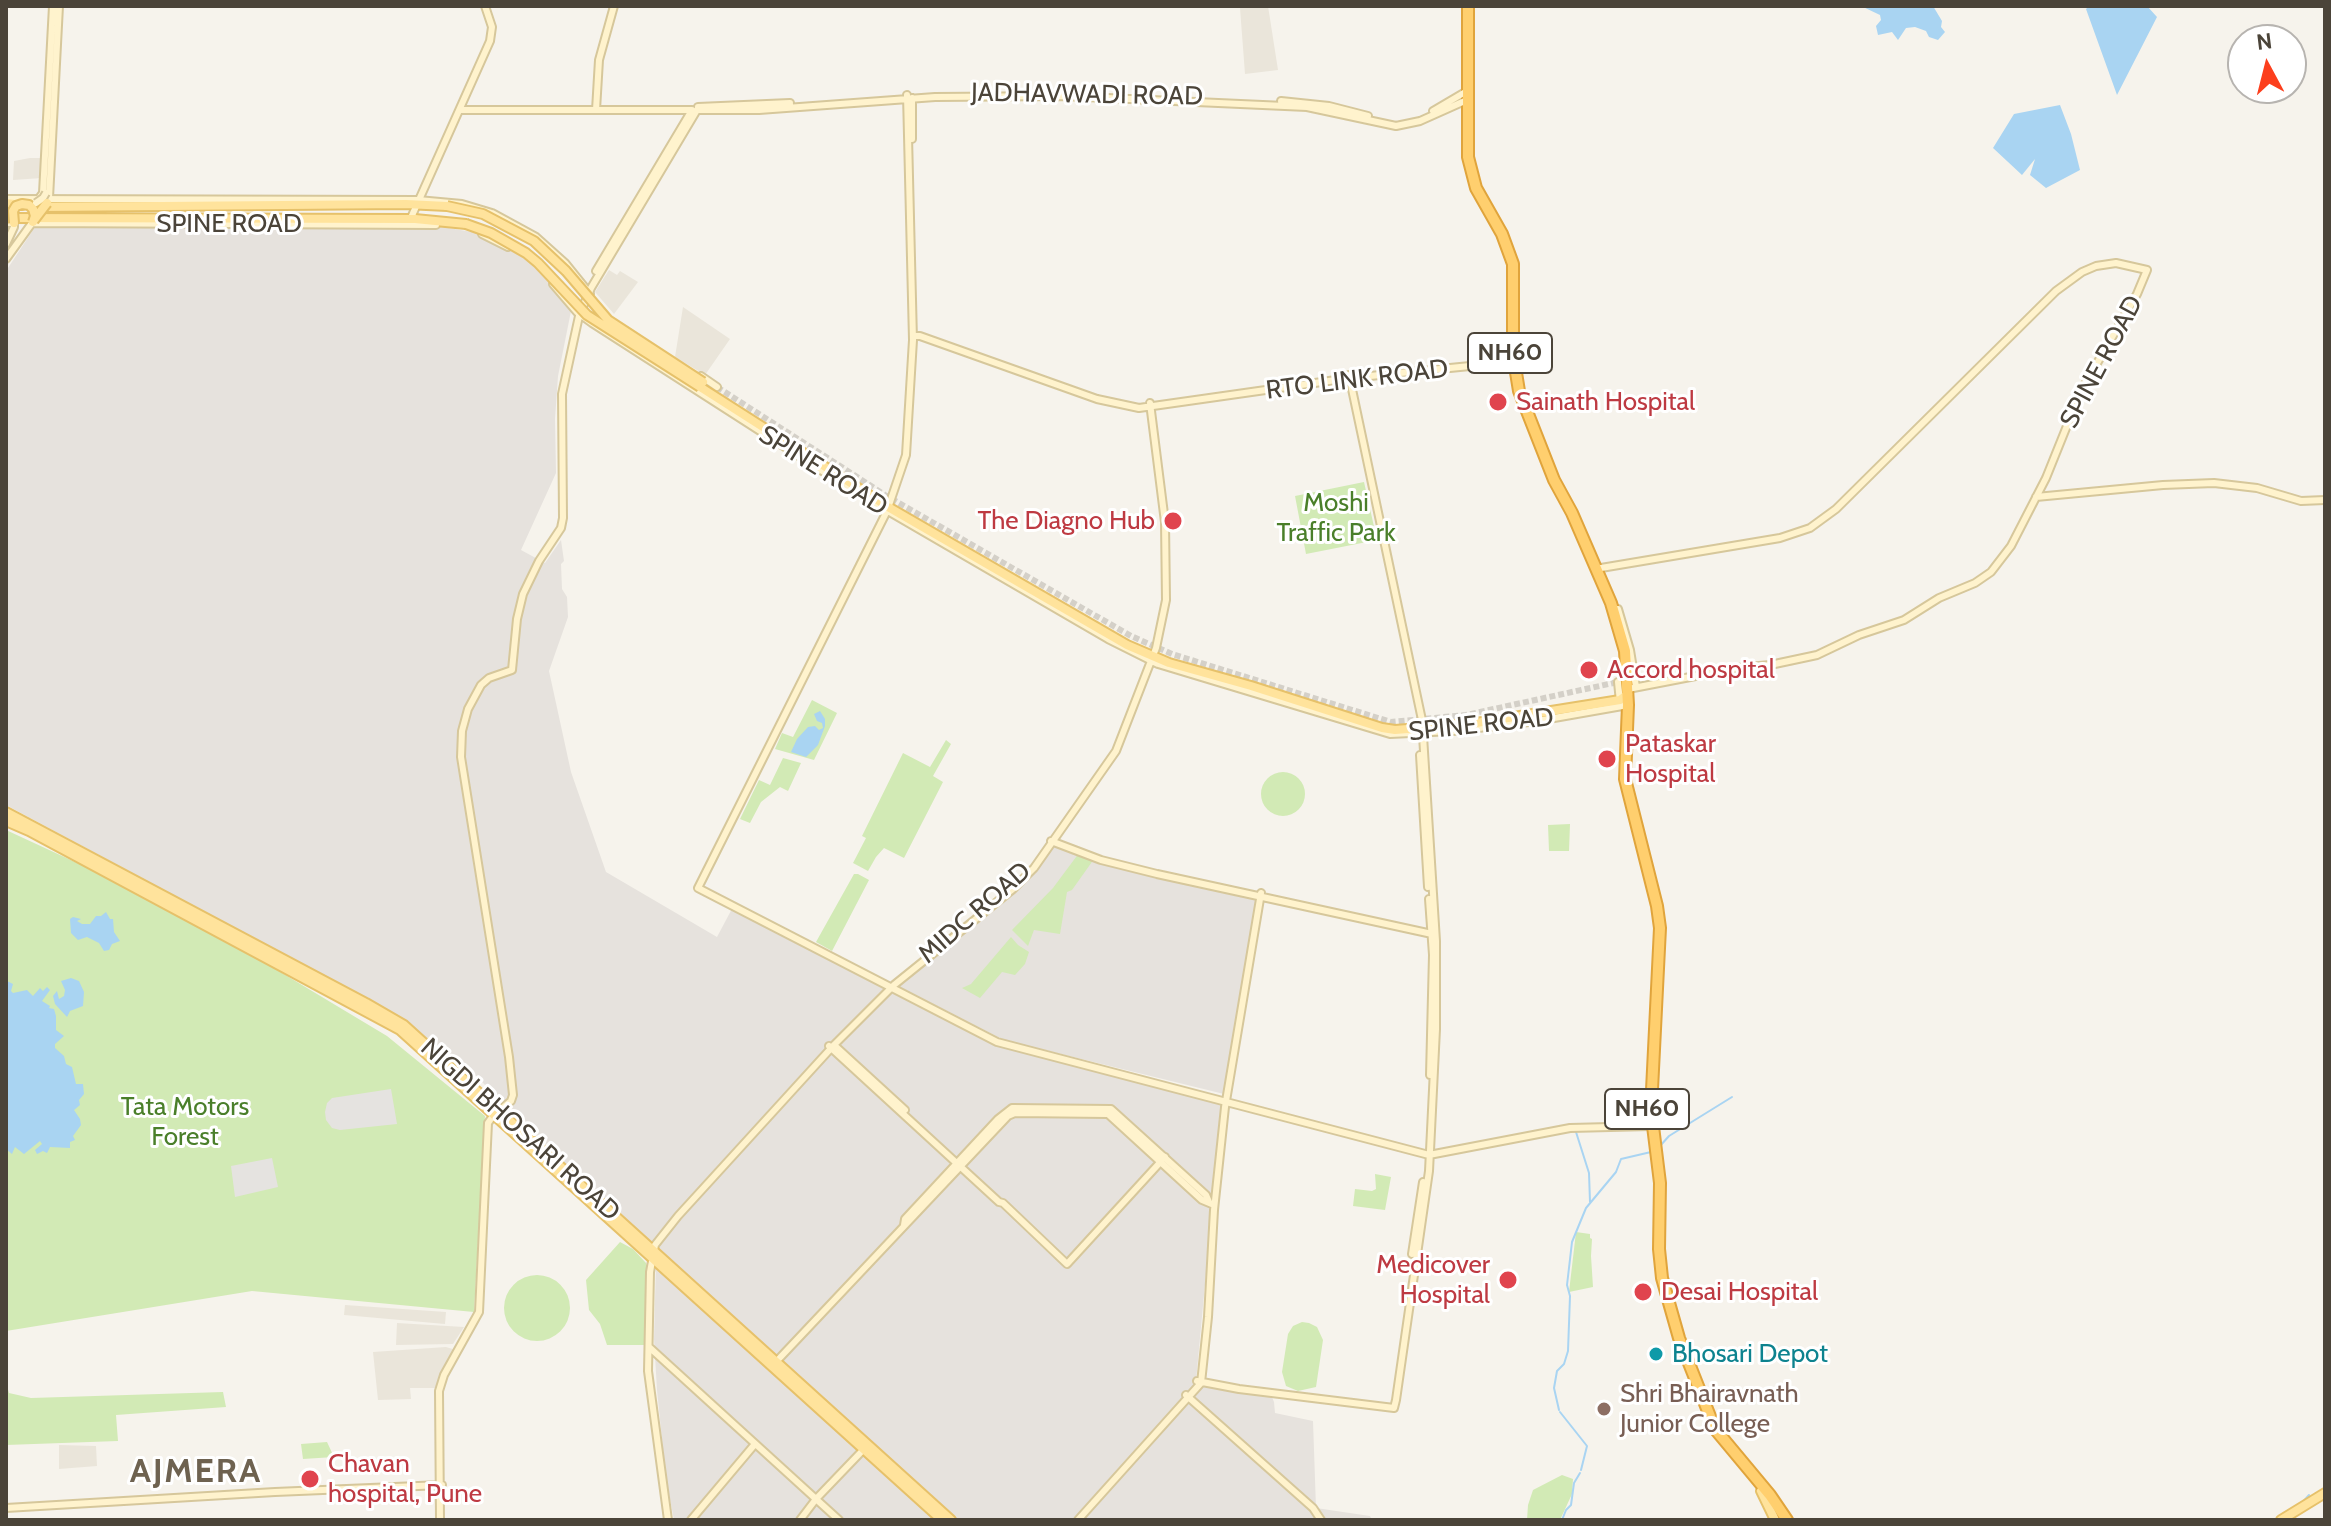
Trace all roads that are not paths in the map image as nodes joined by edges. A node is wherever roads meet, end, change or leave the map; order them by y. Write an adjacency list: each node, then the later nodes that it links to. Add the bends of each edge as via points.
1 (56, 6): 10 (street)
2 (487, 6): 8 (street, via 495,36)
3 (615, 6): 9 (street, via 599,60)
4 (1466, 6): 6 (highway, NH60)
5 (910, 96): 6 (street, JADHAVWADI ROAD, via 1224,102 1317,108 1394,126 1420,121); 7 (street, JADHAVWADI ROAD); 23 (street)
6 (1465, 96): 24 (highway, NH60, via 1467,174 1508,260 1511,295); 32 (highway, NH60, via 1472,176 1513,264 1513,354 1519,391)
7 (695, 108): 9 (street, JADHAVWADI ROAD); 21 (street)
8 (461, 109): 9 (street, JADHAVWADI ROAD); 11 (street)
9 (598, 109)
10 (43, 200): 11 (street, SPINE ROAD); 12 (street, SPINE ROAD); 13 (main road, bridge); 14 (main road); 16 (main road, bridge)
11 (419, 202): 14 (main road, SPINE ROAD); 17 (street); 21 (street, SPINE ROAD, via 471,206 501,217 546,244); 26 (main road, bridge, via 470,209 534,241 608,320)
12 (6, 203): 13 (main road, bridge); 14 (main road, SPINE ROAD, via 47,208)
13 (20, 205): 15 (main road, bridge); 16 (main road, bridge, via 33,209)
14 (140, 205)
15 (9, 221): 17 (main road, SPINE ROAD); 19 (street, via 12,233)
16 (33, 222): 17 (street, SPINE ROAD); 20 (street)
17 (412, 222): 18 (main road)
18 (426, 222): 22 (street, SPINE ROAD, via 477,231 520,254); 26 (main road, bridge, via 466,224 526,253 587,315)
19 (6, 244)
20 (6, 259)
21 (588, 291): 22 (street); 27 (street, SPINE ROAD, via 619,324)
22 (578, 313): 27 (street, SPINE ROAD); 44 (street, via 562,394 560,531 523,594 513,668 479,687 460,744 512,1084 512,1100)
23 (915, 334): 28 (street, RTO LINK ROAD, via 1098,396); 31 (street, via 907,449)
24 (1505, 363): 25 (street, RTO LINK ROAD); 34 (highway, NH60, via 1551,483 1613,618)
25 (1348, 376): 28 (street, RTO LINK ROAD); 35 (street)
26 (701, 385): 27 (main road)
27 (713, 392): 31 (main road, SPINE ROAD)
28 (1149, 405): 33 (street, MIDC ROAD, via 1163,588)
29 (2036, 497): 30 (street, via 2214,483 2301,501); 32 (street, SPINE ROAD, via 2081,391 2147,271 2116,263 2082,272 1828,517 1804,534); 34 (street, SPINE ROAD, via 1991,572 1910,617 1817,655 1645,686)
30 (2325, 500)
31 (890, 508): 33 (main road, SPINE ROAD); 41 (street, via 701,887)
32 (1598, 570): 34 (highway, NH60, via 1621,634)
33 (1151, 656): 35 (main road, SPINE ROAD, via 1382,728); 38 (street, MIDC ROAD, via 1119,740)
34 (1625, 696): 35 (main road, SPINE ROAD, via 1470,724); 45 (highway, NH60, via 1622,784 1656,921)
35 (1420, 727): 40 (street)
36 (6, 816): 37 (main road, NIGDI BHOSARI ROAD); 37 (main road)
37 (26, 828): 44 (main road, NIGDI BHOSARI ROAD, via 391,1017)
38 (1053, 840): 39 (street); 41 (street, MIDC ROAD, via 1016,883)
39 (1262, 897): 40 (street); 43 (street)
40 (1433, 932): 46 (street)
41 (891, 986): 42 (street, MIDC ROAD); 43 (street, via 999,1043)
42 (832, 1046): 48 (street); 50 (street, MIDC ROAD, via 743,1143)
43 (1227, 1100): 46 (street); 49 (street)
44 (498, 1115): 50 (main road, NIGDI BHOSARI ROAD); 57 (street, via 491,1127 479,1312 439,1391)
45 (1649, 1126): 46 (street, via 1570,1128); 59 (highway, NH60, via 1656,1265 1669,1320 1708,1421)
46 (1429, 1153): 53 (street, via 1394,1406)
47 (1163, 1159): 48 (street, via 1108,1114 1015,1113 1003,1117); 48 (street, via 1067,1264); 49 (street)
48 (960, 1163): 52 (street)
49 (1212, 1204): 53 (street)
50 (652, 1255): 51 (street); 52 (main road, NIGDI BHOSARI ROAD)
51 (650, 1348): 55 (street); 64 (street)
52 (774, 1365): 56 (main road, NIGDI BHOSARI ROAD)
53 (1199, 1382): 54 (street)
54 (1188, 1396): 62 (street); 70 (street)
55 (755, 1444): 60 (street); 65 (street)
56 (866, 1447): 60 (street); 68 (main road, NIGDI BHOSARI ROAD); 69 (main road, NIGDI BHOSARI ROAD)
57 (441, 1483): 61 (street); 63 (street)
58 (2325, 1493): 73 (main road)
59 (1769, 1497): 71 (main road); 72 (highway, NH60)
60 (816, 1499): 66 (street); 67 (street)
61 (6, 1508)
62 (1318, 1518)
63 (442, 1520)
64 (670, 1520)
65 (691, 1520)
66 (800, 1520)
67 (839, 1520)
68 (942, 1520)
69 (951, 1520)
70 (1076, 1520)
71 (1775, 1520)
72 (1786, 1520)
73 (2281, 1520)

